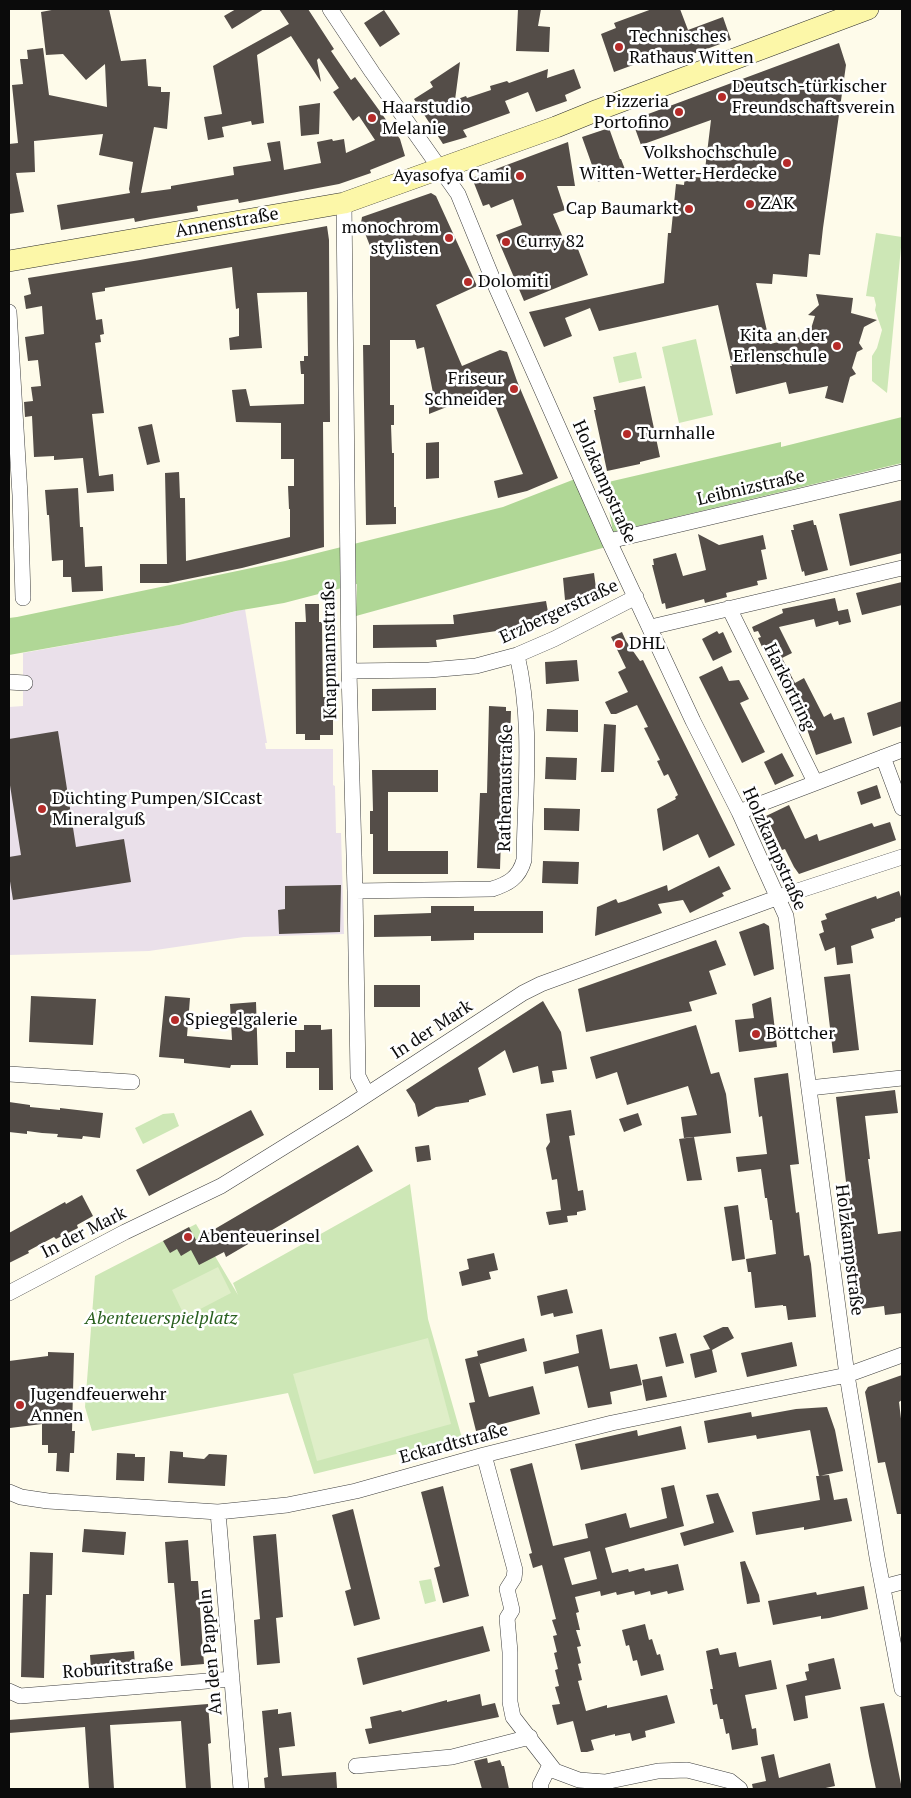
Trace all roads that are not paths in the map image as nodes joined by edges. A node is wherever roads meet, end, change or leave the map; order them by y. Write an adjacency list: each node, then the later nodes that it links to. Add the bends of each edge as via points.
1 (330, 9): 3 (street, Holzkampstraße)
2 (868, 9): 3 (street, Annenstraße)
3 (440, 168): 4 (street, Annenstraße); 8 (street, Holzkampstraße, via 458,194)
4 (344, 203): 5 (street, Annenstraße); 15 (street, Knapmannstraße)
5 (9, 261)
6 (9, 312): 11 (street)
7 (902, 472): 8 (street, Leibnizstraße)
8 (608, 540): 10 (street, Holzkampstraße)
9 (902, 568): 12 (street)
10 (636, 597): 13 (street, Holzkampstraße); 14 (street, Erzbergerstraße)
11 (23, 598)
12 (729, 608): 13 (street); 20 (street, Harkortring)
13 (651, 627): 22 (street, Holzkampstraße)
14 (517, 655): 15 (street, Erzbergerstraße, via 476,666); 24 (street, Rathenaustraße, via 527,715 524,860 518,874 512,881 492,889)
15 (349, 671): 24 (street, Knapmannstraße)
16 (9, 682): 17 (street)
17 (25, 683)
18 (902, 750): 19 (street)
19 (883, 757): 20 (street); 21 (street)
20 (815, 782): 22 (street)
21 (902, 808)
22 (739, 812): 25 (street, Holzkampstraße)
23 (902, 857): 25 (street, In der Mark)
24 (355, 891): 30 (street, Knapmannstraße, via 358,1076)
25 (779, 897): 29 (street, Holzkampstraße, via 786,916); 30 (street, In der Mark, via 541,984)
26 (9, 1074): 28 (street)
27 (902, 1078): 29 (street)
28 (132, 1082)
29 (809, 1088): 33 (street, Holzkampstraße)
30 (367, 1094): 31 (street, In der Mark, via 221,1186)
31 (9, 1293)
32 (902, 1356): 33 (street, Eckardtstraße)
33 (847, 1375): 34 (street, Eckardtstraße, via 612,1423); 38 (street, Holzkampstraße)
34 (484, 1455): 36 (street, Eckardtstraße, via 356,1491 287,1505); 42 (street, via 515,1570 507,1589 512,1610 508,1618 510,1702 513,1717)
35 (9, 1492): 36 (street, Eckardtstraße, via 48,1501)
36 (218, 1512): 39 (street, An den Pappeln)
37 (902, 1582): 38 (street)
38 (883, 1587): 40 (street, Holzkampstraße)
39 (232, 1679): 41 (street, Roburitstraße, via 20,1696); 45 (street, An den Pappeln)
40 (902, 1689)
41 (9, 1691)
42 (530, 1737): 43 (street); 44 (street, via 452,1757)
43 (550, 1765): 46 (street); 47 (street, via 566,1777 591,1782 658,1771 687,1770 730,1781)
44 (356, 1766)
45 (241, 1789)
46 (541, 1789)
47 (740, 1789)

